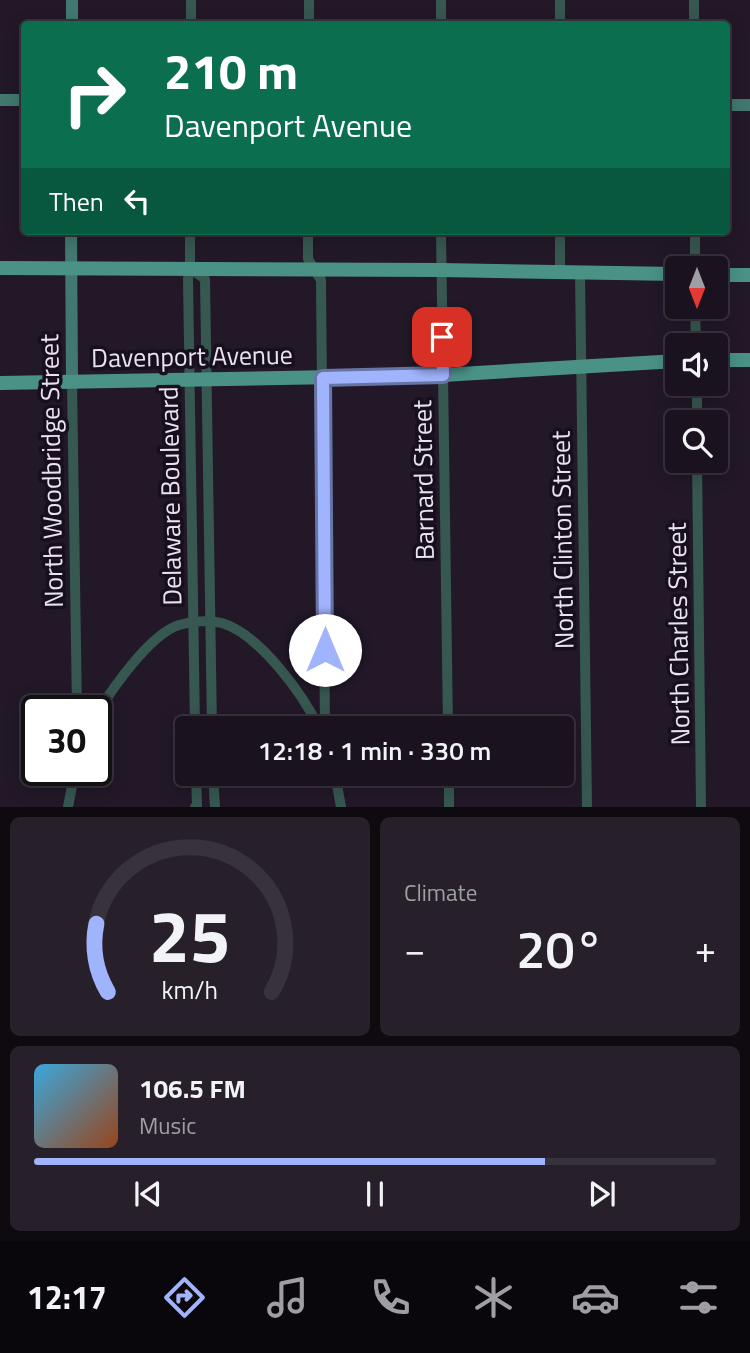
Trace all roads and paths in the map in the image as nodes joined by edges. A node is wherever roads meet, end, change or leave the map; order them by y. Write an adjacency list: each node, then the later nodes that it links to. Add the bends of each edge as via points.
1 (72, 0): 7 (main road)
2 (191, 0): 8 (street)
3 (309, 0): 9 (street)
4 (441, 0): 10 (street)
5 (560, 0): 11 (street)
6 (694, 0): 12 (street)
7 (72, 21)
8 (191, 21)
9 (309, 21)
10 (441, 21)
11 (560, 21)
12 (694, 21)
13 (0, 100): 14 (main road)
14 (21, 100)
15 (730, 105): 16 (main road)
16 (750, 105)
17 (71, 235): 26 (main road, North Woodbridge Street)
18 (190, 235): 25 (street)
19 (308, 235): 27 (street, via 308,259)
20 (441, 235): 28 (street, Barnard Street)
21 (560, 235): 29 (street)
22 (695, 235): 23 (street)
23 (695, 256)
24 (0, 268): 26 (main road)
25 (190, 268): 26 (main road); 27 (main road); 40 (street, Delaware Boulevard); 41 (street, Delaware Boulevard, via 205,279)
26 (71, 269): 42 (main road, North Woodbridge Street)
27 (314, 269): 28 (main road); 39 (street, via 321,280)
28 (441, 270): 29 (main road); 38 (street, Barnard Street)
29 (560, 273): 30 (main road)
30 (580, 273): 31 (main road); 37 (street, North Clinton Street)
31 (665, 274)
32 (728, 275): 33 (main road)
33 (750, 275)
34 (728, 360): 35 (main road)
35 (750, 360)
36 (665, 361): 37 (main road, Davenport Avenue)
37 (581, 366): 38 (main road, Davenport Avenue); 64 (street, North Clinton Street)
38 (443, 375): 39 (main road, Davenport Avenue); 53 (street, Barnard Street)
39 (323, 378): 41 (main road, Davenport Avenue); 52 (street)
40 (189, 380): 41 (main road, Davenport Avenue); 42 (main road, Davenport Avenue); 46 (street, Delaware Boulevard)
41 (207, 380): 45 (street, Delaware Boulevard)
42 (72, 382): 43 (main road, Davenport Avenue); 47 (street, North Woodbridge Street)
43 (0, 383)
44 (697, 473): 65 (street, North Charles Street)
45 (211, 621): 46 (street); 50 (street, Delaware Boulevard); 51 (street, via 224,624 263,652 283,671)
46 (193, 622): 48 (street, via 177,625 159,637); 49 (street, Delaware Boulevard)
47 (77, 695)
48 (110, 695)
49 (195, 716)
50 (212, 716)
51 (312, 716)
52 (325, 716)
53 (448, 716)
54 (72, 786): 61 (street)
55 (196, 786): 59 (street)
56 (213, 786): 60 (street)
57 (337, 786): 62 (street)
58 (449, 786): 63 (street)
59 (196, 806): 60 (street)
60 (214, 806)
61 (68, 807)
62 (341, 807)
63 (449, 807)
64 (587, 807)
65 (701, 807)

